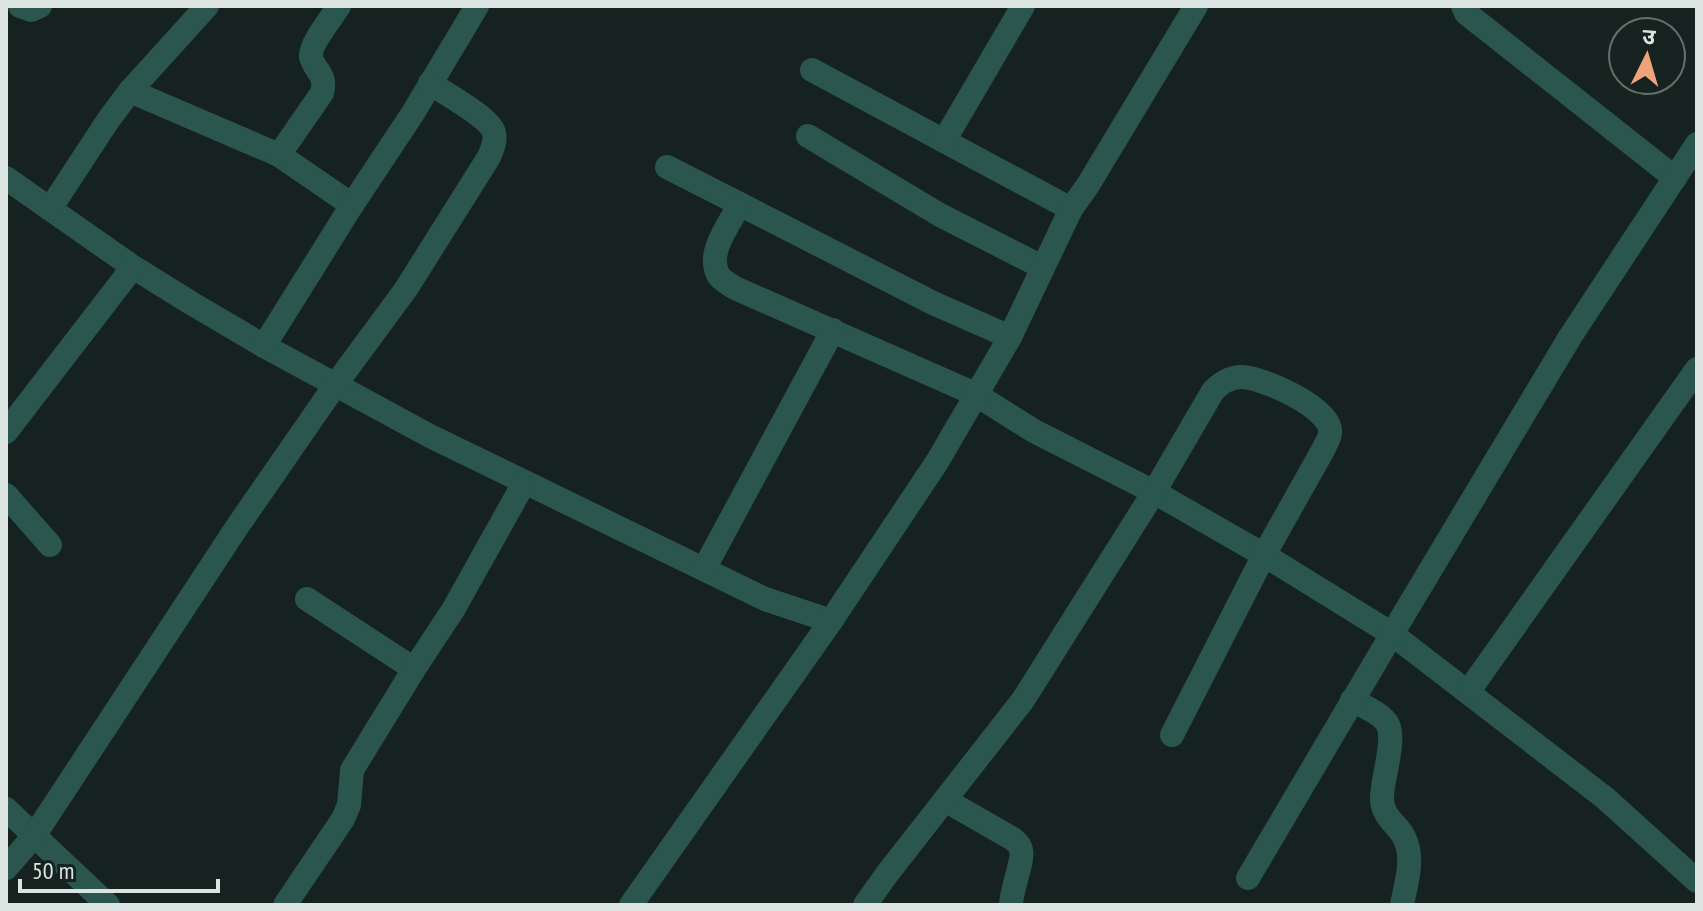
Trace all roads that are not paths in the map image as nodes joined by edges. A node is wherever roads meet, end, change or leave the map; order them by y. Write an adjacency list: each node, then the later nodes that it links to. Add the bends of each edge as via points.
1 (20, 6): 2 (street)
2 (40, 6)
3 (207, 6): 11 (street)
4 (339, 6): 15 (street, via 311,50 322,75 322,93)
5 (477, 6): 10 (street)
6 (1023, 6): 13 (street)
7 (1196, 6): 22 (street)
8 (1463, 6): 17 (street)
9 (812, 70): 13 (street)
10 (430, 83): 20 (street); 29 (street, via 484,120 494,129 495,141 406,289)
11 (130, 91): 15 (street); 21 (street)
12 (808, 136): 24 (street, via 940,215)
13 (944, 141): 22 (street)
14 (1697, 144): 17 (street)
15 (279, 155): 20 (street)
16 (667, 167): 19 (street)
17 (1675, 178): 40 (street, via 1570,337)
18 (7, 180): 21 (street)
19 (740, 204): 25 (street, via 717,250 719,276); 26 (street)
20 (352, 205): 27 (street)
21 (50, 209): 23 (street)
22 (1071, 209): 24 (street)
23 (133, 267): 27 (street); 31 (street)
24 (1042, 267): 26 (street)
25 (833, 330): 30 (street); 37 (street)
26 (1010, 337): 30 (street)
27 (264, 346): 29 (street)
28 (1697, 369): 42 (street)
29 (336, 384): 32 (street); 47 (street)
30 (975, 394): 33 (street, via 1034,431); 39 (street, via 937,462)
31 (6, 432)
32 (524, 483): 37 (street); 41 (street)
33 (1154, 492): 36 (street); 36 (street, via 1213,391 1225,380 1260,380 1314,406 1327,418 1331,433); 45 (street, via 1023,700)
34 (6, 495): 35 (street)
35 (50, 545)
36 (1264, 555): 40 (street); 44 (street)
37 (704, 569): 39 (street, via 765,599)
38 (307, 599): 41 (street)
39 (831, 621): 53 (street)
40 (1392, 634): 42 (street); 43 (street)
41 (414, 669): 52 (street, via 352,770 343,819)
42 (1468, 692): 50 (street, via 1605,798)
43 (1352, 700): 49 (street); 56 (street, via 1388,725 1390,747 1381,796 1383,809 1408,848)
44 (1172, 735)
45 (945, 800): 54 (street); 55 (street, via 1021,846)
46 (6, 809): 47 (street)
47 (34, 836): 48 (street); 51 (street)
48 (6, 868)
49 (1248, 878)
50 (1697, 881)
51 (108, 905)
52 (285, 905)
53 (631, 905)
54 (865, 905)
55 (1011, 905)
56 (1402, 905)

